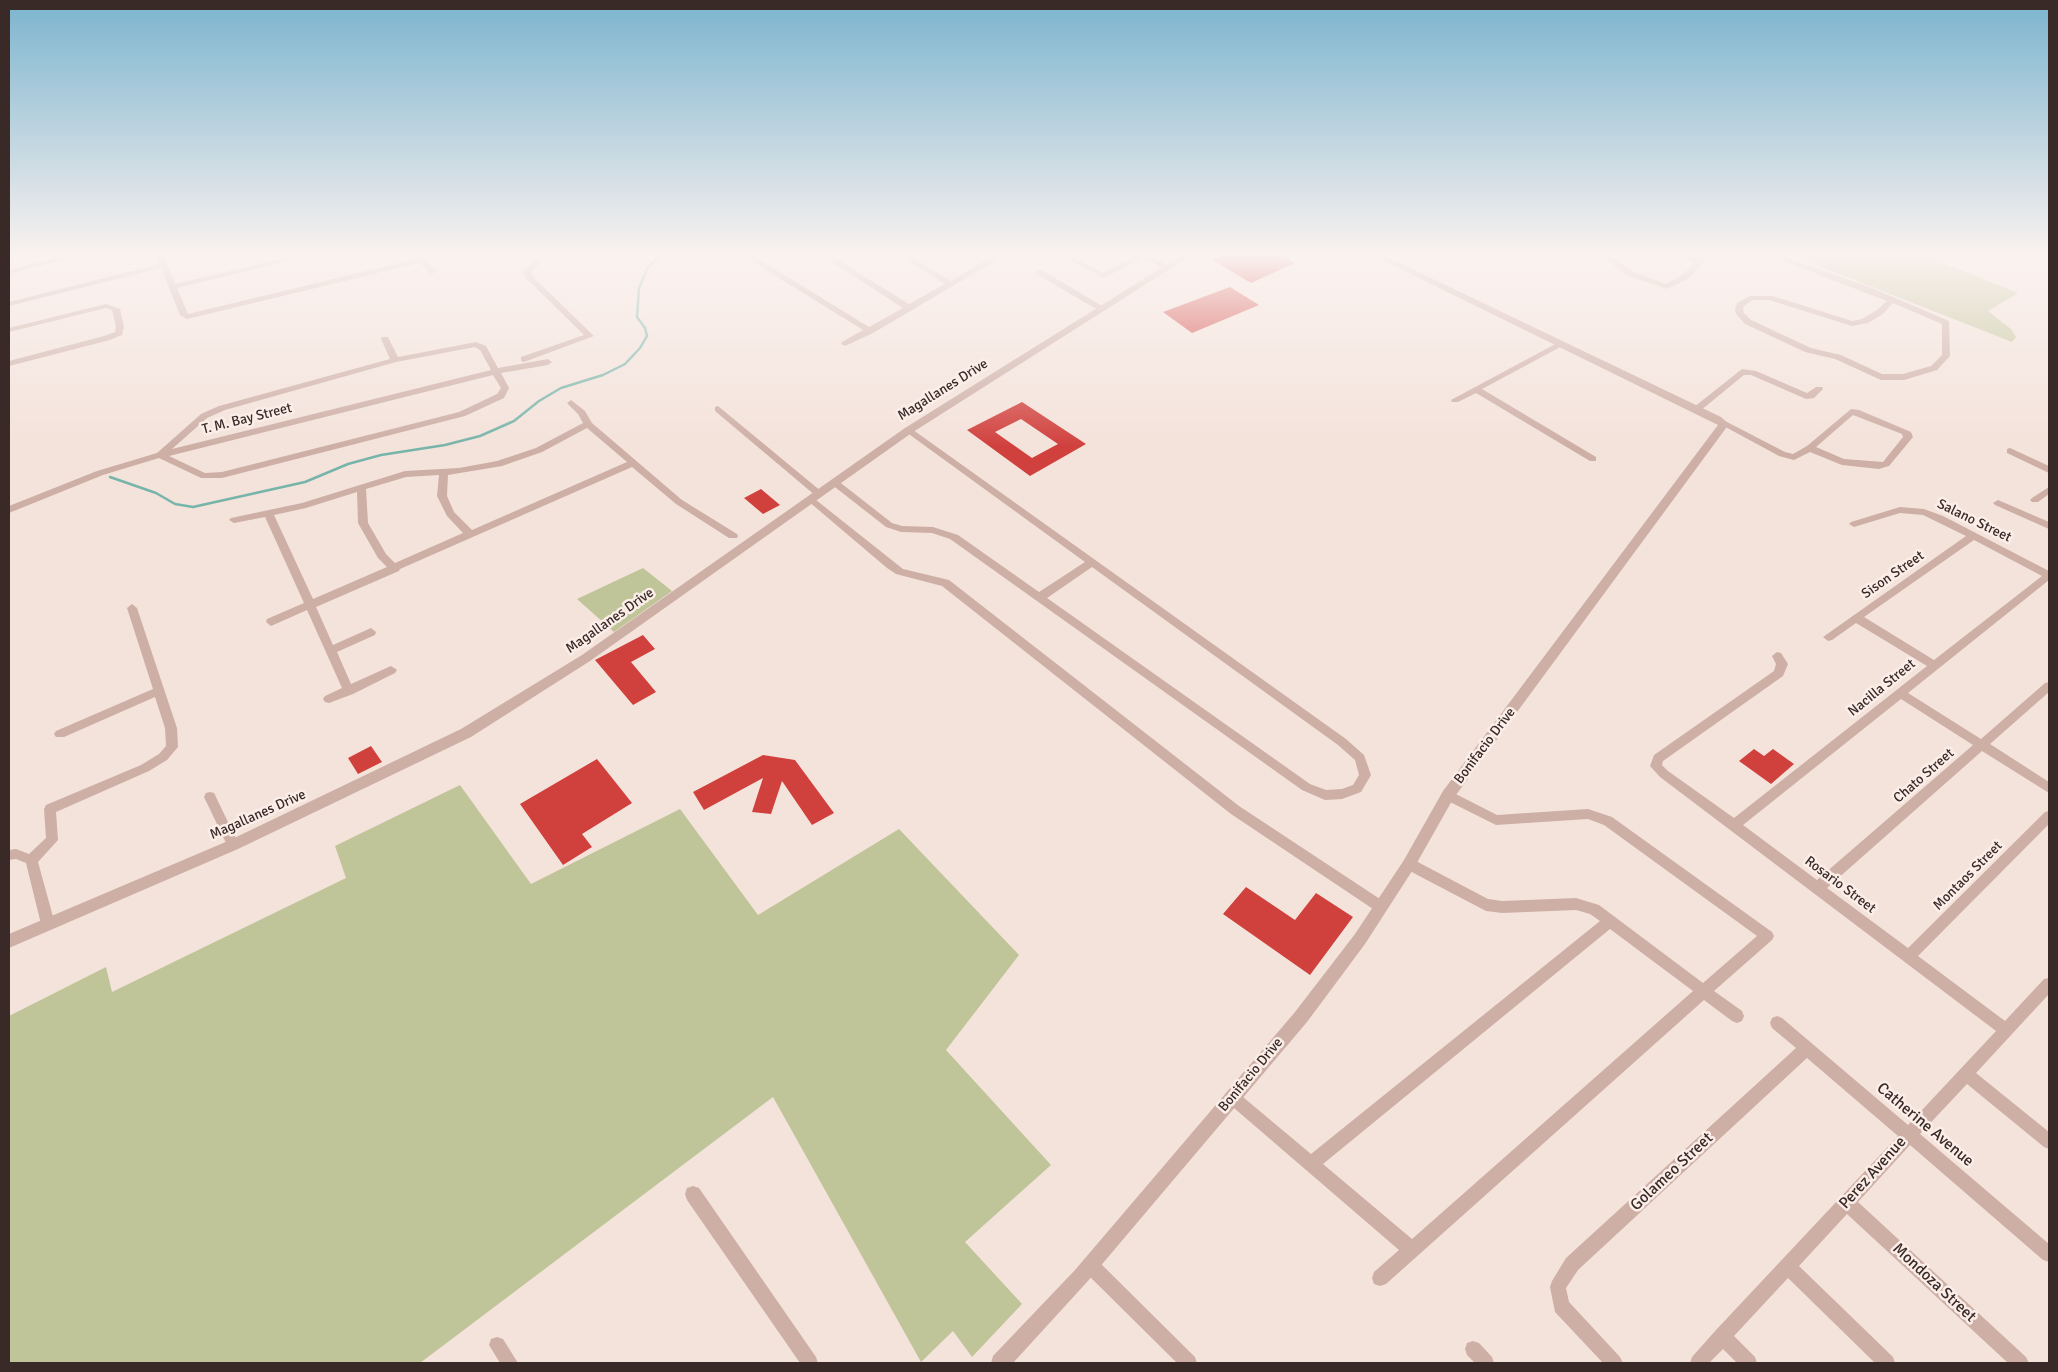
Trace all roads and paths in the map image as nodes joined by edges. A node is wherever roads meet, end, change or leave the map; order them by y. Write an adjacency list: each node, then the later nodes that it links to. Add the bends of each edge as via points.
1 (53, 319): 12 (street)
2 (118, 319): 19 (street, via 119,332 107,338)
3 (572, 319): 20 (street, via 590,336)
4 (850, 319): 13 (street)
5 (890, 319): 13 (street)
6 (1085, 319): 29 (street, Magallanes Drive)
7 (1510, 319): 16 (street)
8 (1745, 319): 11 (street, via 1808,350 1838,357 1881,377 1904,377 1934,368 1946,356 1946,323)
9 (1836, 319): 10 (street, via 1852,324)
10 (1868, 319)
11 (1937, 319)
12 (9, 330)
13 (870, 331): 15 (street)
14 (385, 339): 17 (street)
15 (845, 344)
16 (1562, 344): 21 (street); 26 (street)
17 (394, 360): 20 (street, via 476,344 483,348); 32 (street, via 222,408 204,416)
18 (548, 362): 20 (street)
19 (9, 364)
20 (496, 368): 32 (street, T. M. Bay Street); 32 (street, via 505,388 501,396 462,414 231,473 204,476)
21 (1476, 389): 23 (street); 33 (street)
22 (1819, 389): 26 (street, via 1806,396 1753,373 1742,372)
23 (1454, 400)
24 (571, 403): 27 (street)
25 (718, 409): 40 (street)
26 (1697, 409): 28 (street)
27 (588, 424): 34 (street); 36 (street, via 539,450 499,464)
28 (1724, 424): 30 (street, via 1782,454 1794,457); 73 (street, Bonifacio Drive)
29 (909, 430): 37 (street, Magallanes Drive); 51 (street)
30 (1810, 448): 30 (street, via 1852,412 1906,432 1908,437 1886,464 1879,466 1842,462)
31 (2010, 450): 35 (street)
32 (160, 455): 43 (street, T. M. Bay Street, via 100,473)
33 (1593, 459)
34 (632, 463): 48 (street); 50 (street, via 678,502)
35 (2049, 470)
36 (444, 472): 38 (street, via 406,474); 48 (street, via 442,496 450,514)
37 (834, 482): 40 (street, Magallanes Drive); 54 (street, via 889,525 901,529 933,530 954,537)
38 (361, 487): 44 (street); 52 (street, via 364,523 382,556)
39 (2049, 490): 41 (street)
40 (815, 497): 50 (street, Magallanes Drive); 82 (street, via 891,566 900,572 945,583 1235,810)
41 (2035, 500)
42 (1998, 504): 47 (street)
43 (9, 510)
44 (268, 513): 45 (street); 55 (street)
45 (234, 520)
46 (1854, 524): 49 (street, Salano Street, via 1908,510 1940,518)
47 (2049, 526)
48 (472, 534): 52 (street)
49 (1974, 535): 53 (street, Salano Street); 57 (street, Sison Street)
50 (740, 540): 77 (street, Magallanes Drive, via 586,658 466,733)
51 (1092, 562): 54 (street); 54 (street, via 1342,742 1360,758 1365,775 1357,789 1325,795 1306,787)
52 (395, 569): 55 (street)
53 (2049, 575): 63 (street, Nacilla Street)
54 (1040, 597)
55 (311, 606): 58 (street); 61 (street)
56 (132, 608): 66 (street)
57 (1857, 618): 60 (street, Sison Street); 63 (street)
58 (270, 622)
59 (371, 632): 61 (street)
60 (1828, 637)
61 (332, 650): 67 (street)
62 (1777, 656): 76 (street, Rosario Street, via 1782,664 1779,673 1658,758 1656,766 1664,774)
63 (1934, 665): 68 (street, Nacilla Street)
64 (391, 670): 67 (street)
65 (2049, 686): 71 (street, Chato Street)
66 (159, 691): 70 (street); 79 (street, via 171,728 172,747 145,768 50,809 52,840)
67 (349, 691): 69 (street)
68 (1900, 693): 71 (street); 76 (street, Nacilla Street)
69 (328, 699)
70 (60, 734)
71 (1982, 745): 72 (street); 81 (street, Chato Street)
72 (2049, 788)
73 (1448, 796): 80 (street, Bonifacio Drive); 88 (street, via 1496,820 1588,814 1608,821 1768,936)
74 (210, 797): 77 (street)
75 (2049, 816): 86 (street, Montaos Street)
76 (1734, 825): 81 (street, Rosario Street)
77 (233, 845): 84 (street, Magallanes Drive)
78 (9, 855): 79 (street, via 16,854)
79 (31, 860): 84 (street)
80 (1409, 864): 82 (street, Bonifacio Drive); 83 (street, via 1486,905 1576,904 1594,908)
81 (1818, 888): 86 (street, Rosario Street)
82 (1381, 906): 94 (street, Bonifacio Drive, via 1302,1017)
83 (1611, 920): 88 (street); 97 (street)
84 (48, 924): 85 (street, Magallanes Drive)
85 (9, 941)
86 (1908, 957): 91 (street, Rosario Street)
87 (2049, 984): 91 (street, Perez Avenue)
88 (1704, 990): 89 (street); 100 (street)
89 (1737, 1016)
90 (1777, 1023): 92 (street, Catherine Avenue)
91 (2005, 1030): 93 (street, Perez Avenue)
92 (1807, 1048): 95 (street, Catherine Avenue); 113 (street, Golameo Street, via 1572,1264 1558,1287 1561,1306)
93 (1965, 1073): 95 (street, Perez Avenue); 96 (street)
94 (1232, 1098): 97 (street); 102 (street, Bonifacio Drive)
95 (1908, 1134): 99 (street, Perez Avenue); 101 (street, Catherine Avenue)
96 (2049, 1142)
97 (1311, 1164): 100 (street)
98 (692, 1194): 110 (street)
99 (1847, 1203): 103 (street, Perez Avenue); 117 (street, Mondoza Street)
100 (1410, 1249): 104 (street)
101 (2049, 1254)
102 (1090, 1265): 108 (street); 111 (street, Bonifacio Drive)
103 (1788, 1267): 105 (street, Perez Avenue); 116 (street)
104 (1380, 1278)
105 (1722, 1336): 114 (street, Perez Avenue); 115 (street)
106 (497, 1345): 109 (street)
107 (1473, 1349): 112 (street)
108 (1183, 1361)
109 (510, 1363)
110 (810, 1363)
111 (1000, 1363)
112 (1486, 1363)
113 (1614, 1363)
114 (1698, 1363)
115 (1749, 1363)
116 (1887, 1363)
117 (2020, 1363)

